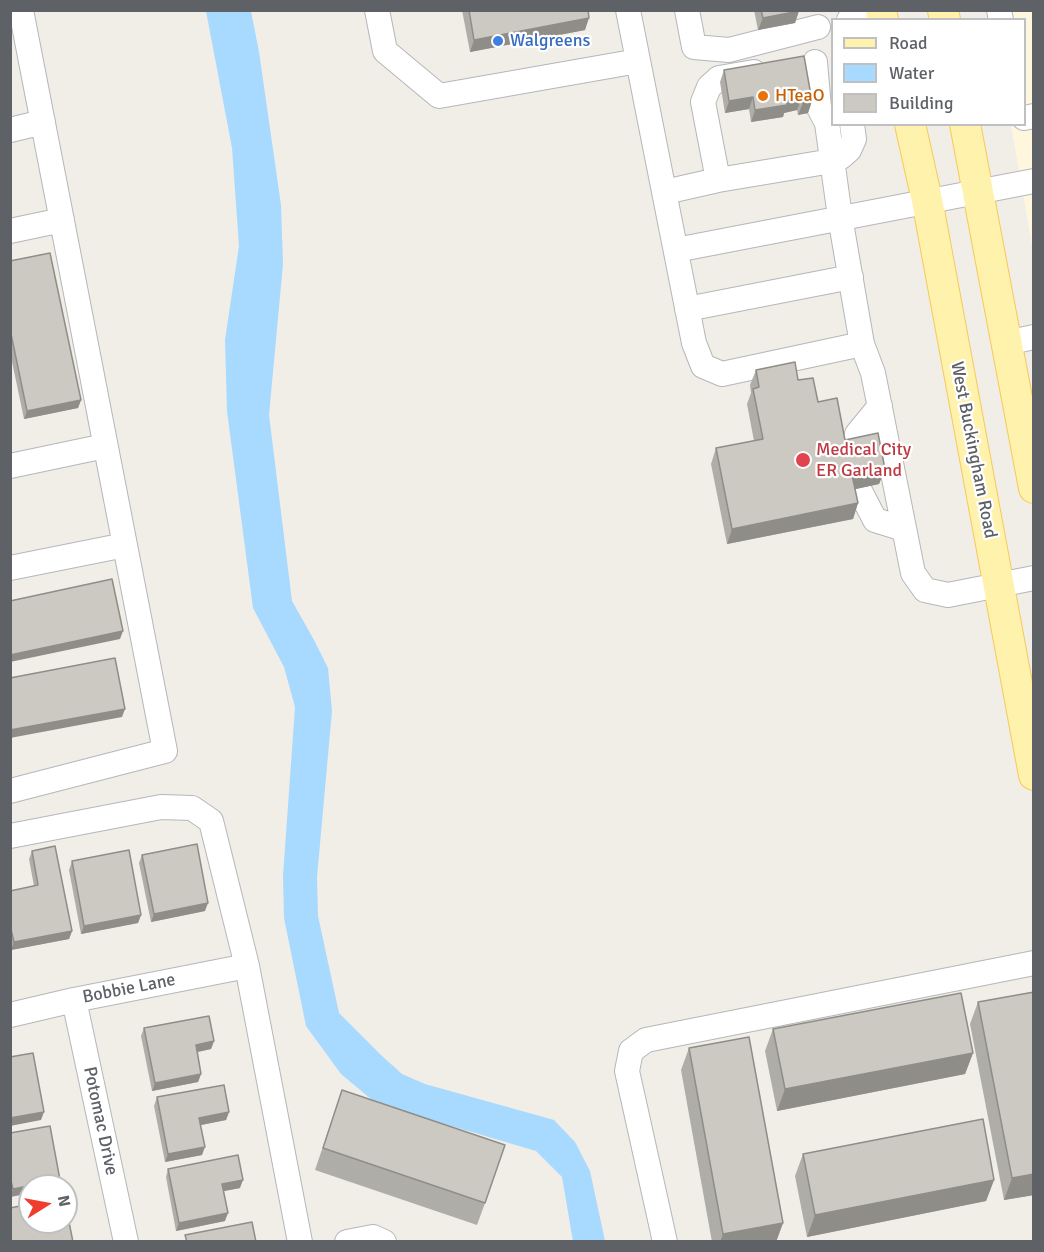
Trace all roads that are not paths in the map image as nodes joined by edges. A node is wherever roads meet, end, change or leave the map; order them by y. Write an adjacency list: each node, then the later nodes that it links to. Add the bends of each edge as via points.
1 (21, 10): 10 (street)
2 (377, 10): 8 (street, via 385,51 439,96)
3 (628, 10): 8 (street)
4 (687, 10): 7 (street, via 694,47 729,50)
5 (882, 14): 6 (street)
6 (860, 18)
7 (822, 20)
8 (638, 61): 19 (street)
9 (803, 66): 15 (street, via 827,123); 16 (street, via 719,78 709,87 702,102)
10 (43, 122): 14 (street); 22 (street)
11 (852, 126): 15 (street, via 854,139 849,150)
12 (910, 126): 20 (main road, West Buckingham Road)
13 (965, 126): 18 (main road)
14 (10, 130)
15 (832, 161): 16 (street); 21 (street)
16 (718, 180): 19 (street)
17 (1034, 181): 18 (street)
18 (977, 191): 20 (street); 27 (main road)
19 (665, 192): 24 (street)
20 (927, 200): 21 (street); 41 (main road, West Buckingham Road)
21 (840, 217): 24 (street); 25 (street)
22 (62, 220): 23 (street); 32 (street)
23 (10, 231)
24 (676, 250): 26 (street)
25 (851, 278): 26 (street); 28 (street)
26 (687, 309): 30 (street, via 703,366)
27 (1020, 340): 35 (main road)
28 (862, 344): 29 (street); 31 (street)
29 (816, 354): 30 (street); 30 (street, via 789,383 753,389)
30 (722, 374)
31 (880, 406): 33 (street, via 857,434); 37 (street)
32 (105, 446): 34 (street); 38 (street)
33 (853, 453)
34 (10, 466)
35 (1034, 488)
36 (859, 489): 37 (street, via 875,520)
37 (904, 529): 41 (street, via 913,573 925,590 948,595)
38 (125, 545): 39 (street); 43 (street, via 165,751)
39 (10, 568)
40 (1034, 578): 41 (street)
41 (998, 585): 42 (main road, West Buckingham Road)
42 (1034, 776)
43 (10, 791)
44 (10, 836): 46 (street, via 161,807 192,808 211,821)
45 (1034, 963): 53 (street, via 646,1040 631,1051 627,1071)
46 (247, 966): 47 (street, Bobbie Lane); 50 (street)
47 (74, 1000): 48 (street, Bobbie Lane); 49 (street, Potomac Drive)
48 (10, 1015)
49 (126, 1242)
50 (300, 1242)
51 (347, 1242): 52 (street, via 373,1237)
52 (384, 1242)
53 (665, 1242)

